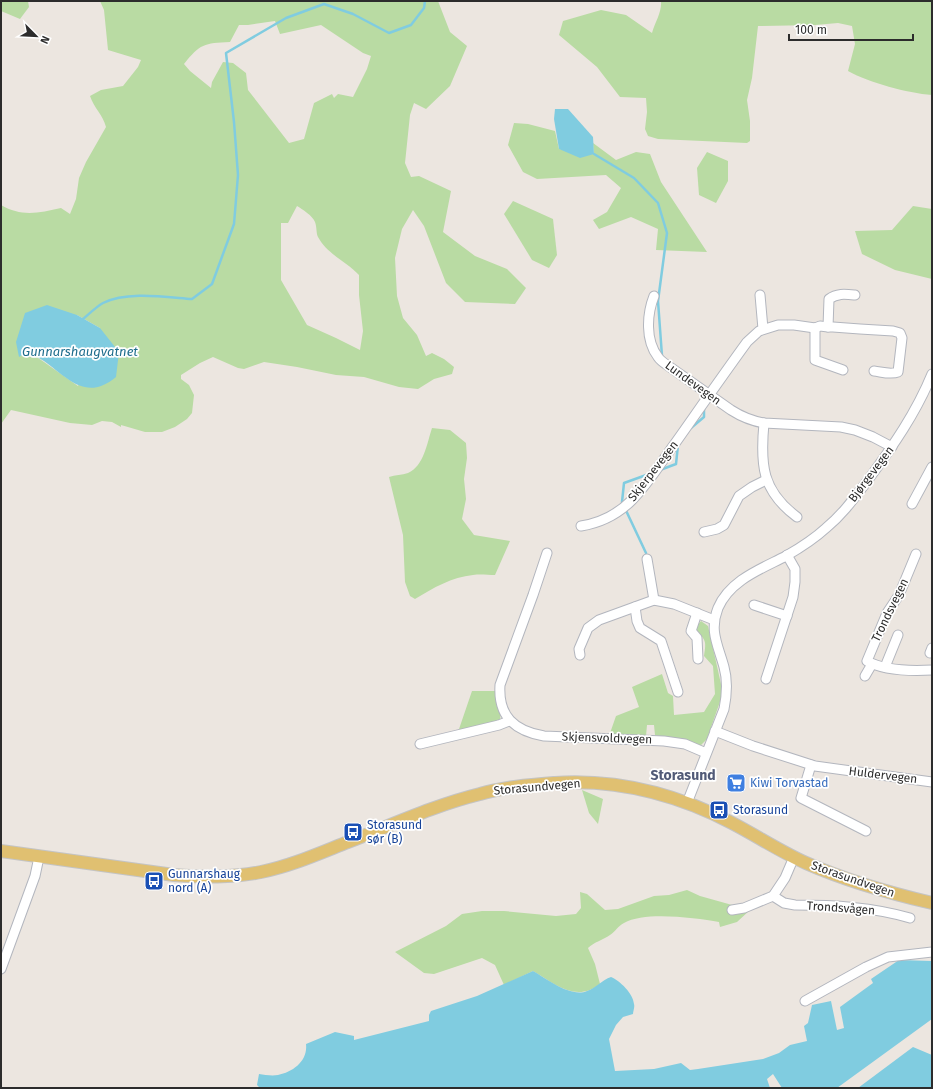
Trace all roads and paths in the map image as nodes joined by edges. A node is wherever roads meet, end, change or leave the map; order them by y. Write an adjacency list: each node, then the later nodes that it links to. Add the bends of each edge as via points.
1 (760, 295): 6 (street)
2 (855, 295): 5 (street, via 840,294 830,299)
3 (654, 296): 11 (street, Lundevegen, via 649,334 653,349 667,366)
4 (815, 328): 5 (street); 6 (street, via 778,325); 7 (street, via 815,360)
5 (828, 328): 8 (street, via 833,326 893,331 901,334 898,372 888,374)
6 (763, 329): 11 (street, Skjerpevegen, via 747,342)
7 (844, 370)
8 (874, 371)
9 (932, 374): 10 (street, Bjørgevegen)
10 (928, 393): 13 (street, Bjørgevegen)
11 (708, 396): 12 (street, Lundevegen, via 741,416); 18 (street, Skjerpevegen, via 632,500 602,520)
12 (764, 423): 13 (street, Lundevegen, via 855,430); 15 (street, via 762,451)
13 (892, 447): 22 (street, Bjørgevegen, via 840,515 818,535)
14 (932, 467): 16 (street)
15 (766, 480): 17 (street, via 784,507); 19 (street, via 739,496 724,525)
16 (912, 504)
17 (797, 517)
18 (581, 526)
19 (704, 532)
20 (547, 553): 39 (street, via 500,685 502,708)
21 (916, 554): 33 (street, Trondsvegen, via 899,595 887,613 870,652 867,661)
22 (787, 555): 28 (street, via 795,569 793,597); 29 (street, Bjørgevegen, via 732,588 722,600)
23 (647, 559): 24 (street)
24 (654, 600): 26 (street); 27 (street)
25 (754, 605): 28 (street)
26 (635, 607): 31 (street, via 599,620 588,628 579,649); 38 (street, via 640,628 661,641)
27 (697, 613): 29 (street); 32 (street, via 691,631 697,638)
28 (787, 616): 37 (street)
29 (714, 620): 40 (street, Bjørgevegen, via 715,642 727,685 727,697)
30 (898, 635): 34 (street, Trondsvegen)
31 (580, 655)
32 (698, 659)
33 (872, 664): 34 (street); 36 (street)
34 (885, 667): 35 (street, via 898,670)
35 (932, 670)
36 (865, 676)
37 (766, 679)
38 (678, 692)
39 (509, 720): 41 (street, via 499,725); 42 (street, Skjensvoldvegen, via 533,734 544,736 664,741 685,744)
40 (715, 731): 42 (street, Bjørgevegen); 43 (street, Huldervegen)
41 (420, 744)
42 (706, 753): 45 (street, Bjørgevegen)
43 (810, 765): 44 (street, Huldervegen); 46 (street, via 801,798)
44 (932, 782)
45 (687, 803): 48 (main road, Storasundvegen, via 606,784 556,783 509,788 440,806 281,867 234,876 174,875); 49 (main road, Storasundvegen, via 733,823)
46 (866, 831)
47 (1, 851): 48 (main road, Storasundvegen)
48 (39, 856): 55 (street, via 35,876)
49 (794, 857): 50 (street, via 785,878); 51 (main road, Storasundvegen, via 862,884)
50 (773, 896): 52 (street); 53 (street, Trondsvågen, via 784,903 795,905 871,909)
51 (932, 903)
52 (732, 910)
53 (910, 918)
54 (932, 952): 56 (street, via 888,957)
55 (1, 969)
56 (805, 1001)

